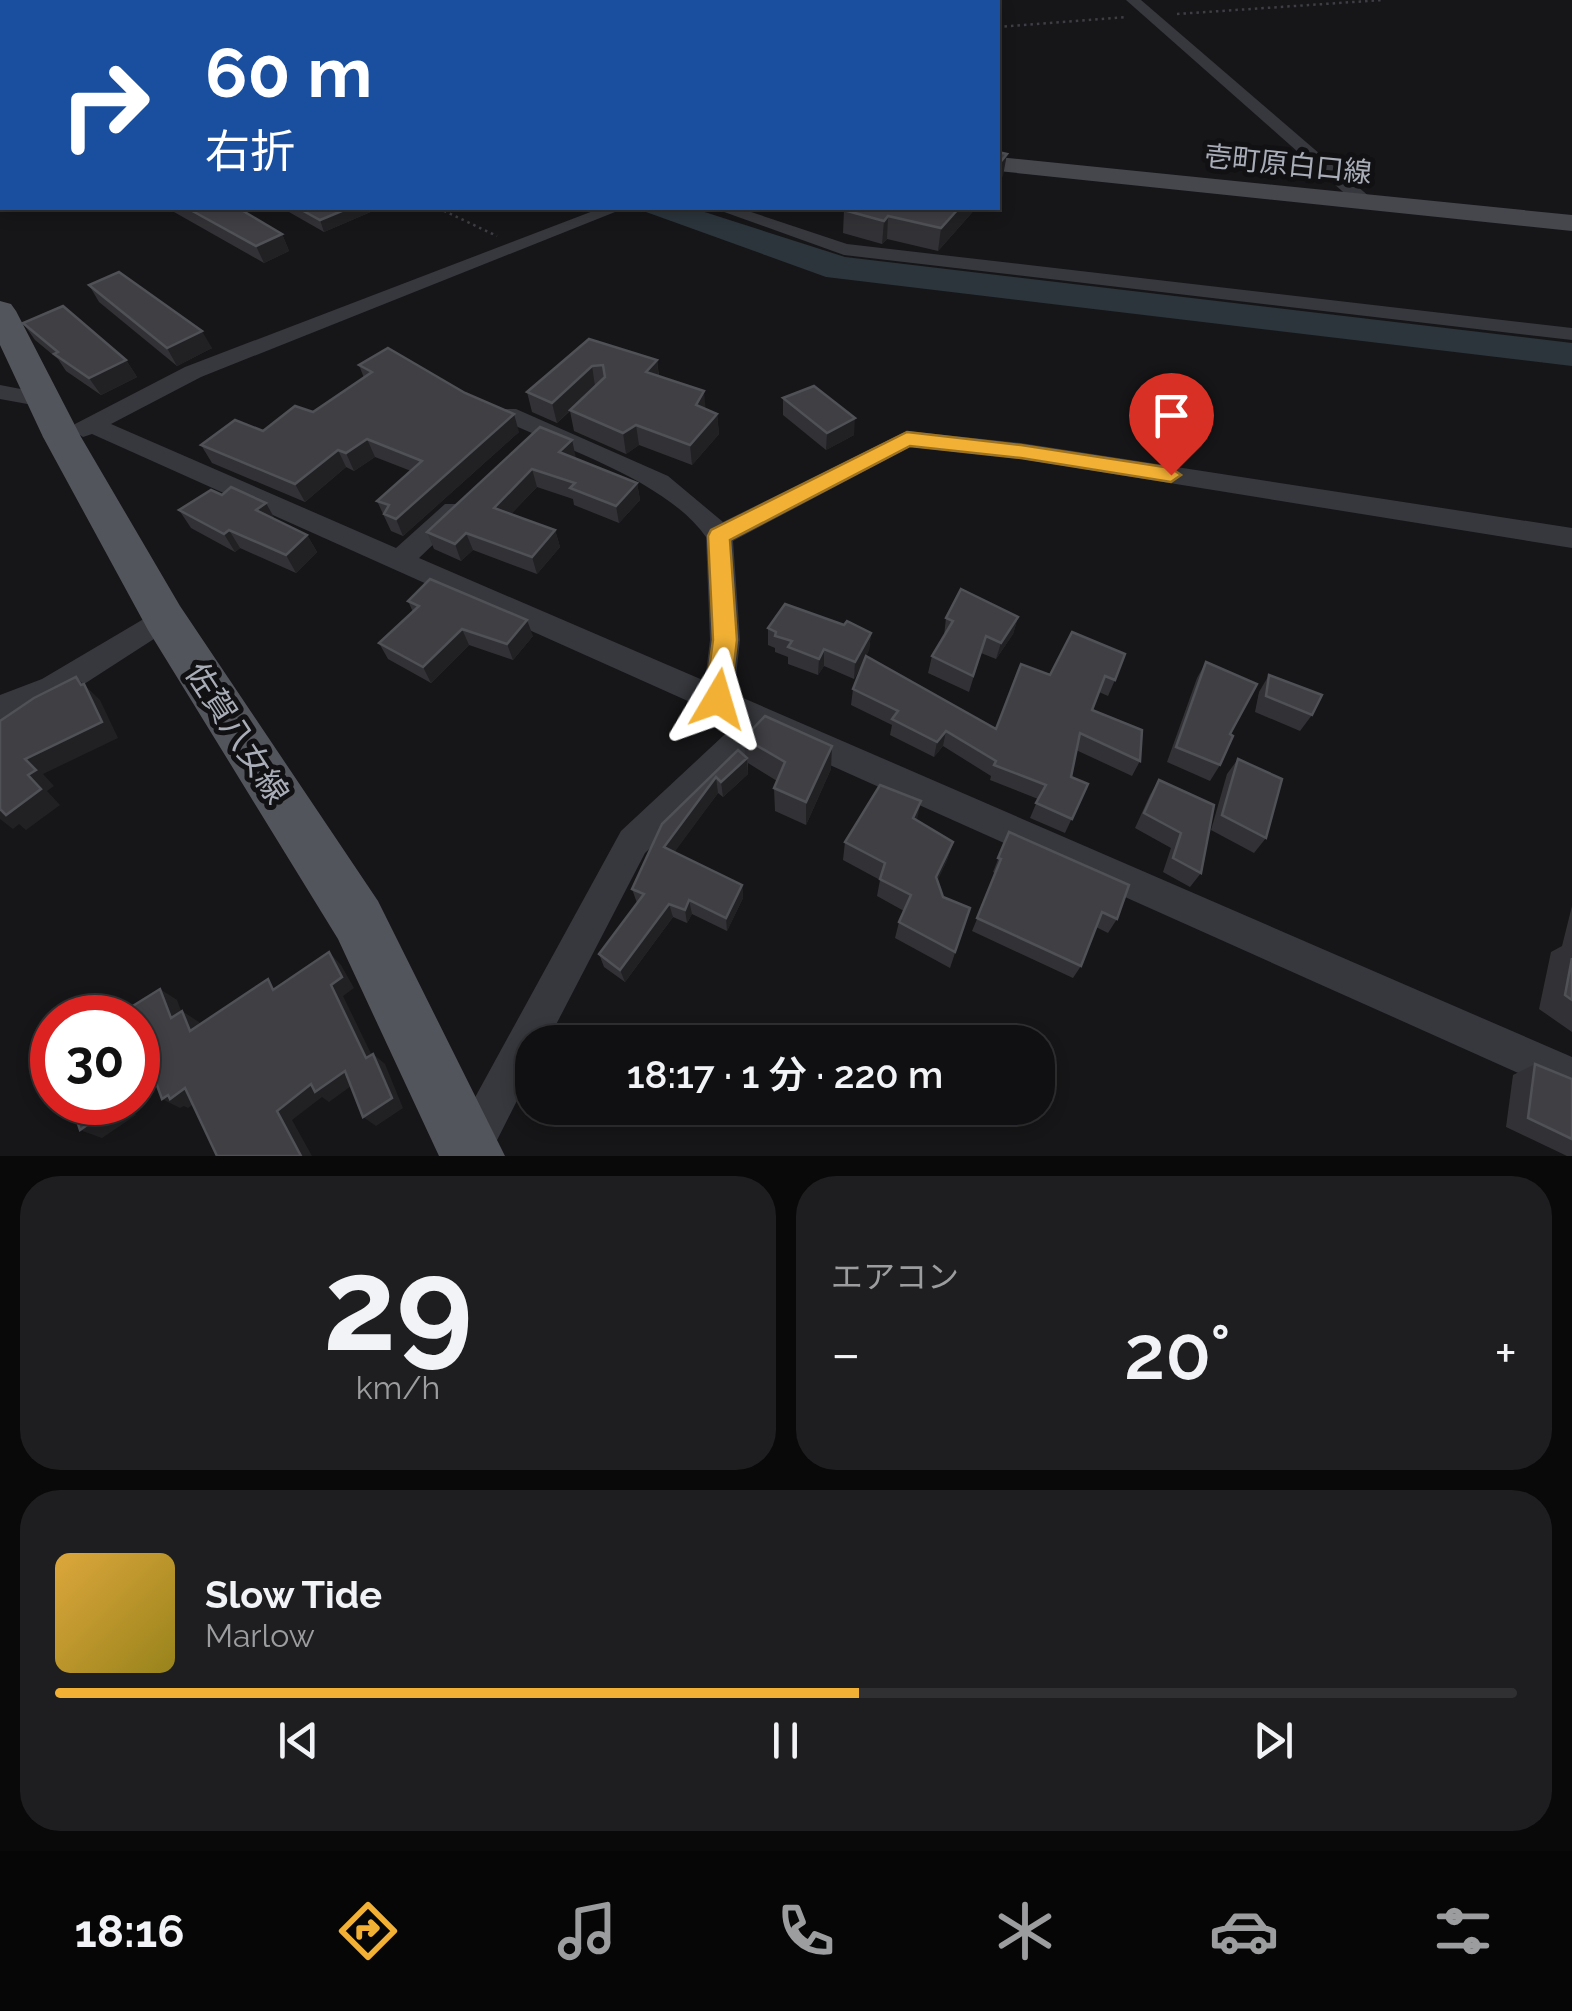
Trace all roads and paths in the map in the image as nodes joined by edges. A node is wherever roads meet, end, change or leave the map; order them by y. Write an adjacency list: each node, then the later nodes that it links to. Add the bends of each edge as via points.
1 (1133, 0): 3 (street)
2 (1383, 0): 3 (path)
3 (1151, 16): 4 (path); 6 (street)
4 (1000, 27)
5 (1000, 164): 6 (main road, 壱町原白口線)
6 (1364, 202): 10 (main road, 壱町原白口線)
7 (442, 210): 11 (path)
8 (611, 210): 11 (street)
9 (728, 210): 13 (street, via 844,249)
10 (1572, 223)
11 (518, 246): 14 (street, via 192,372)
12 (0, 310): 14 (main road, 佐賀八女線)
13 (1572, 334)
14 (49, 413): 19 (street); 20 (main road, 佐賀八女線)
15 (508, 414): 17 (street, via 534,436 658,482)
16 (470, 495): 19 (street)
17 (719, 536): 18 (street, via 907,439); 21 (street, via 725,640)
18 (1572, 538)
19 (400, 560): 21 (street)
20 (164, 618): 22 (street, via 53,688); 25 (main road, 佐賀八女線, via 358,920)
21 (718, 699): 23 (street)
22 (0, 708)
23 (762, 719): 24 (street); 25 (street, via 633,842)
24 (1572, 1077)
25 (471, 1153)

